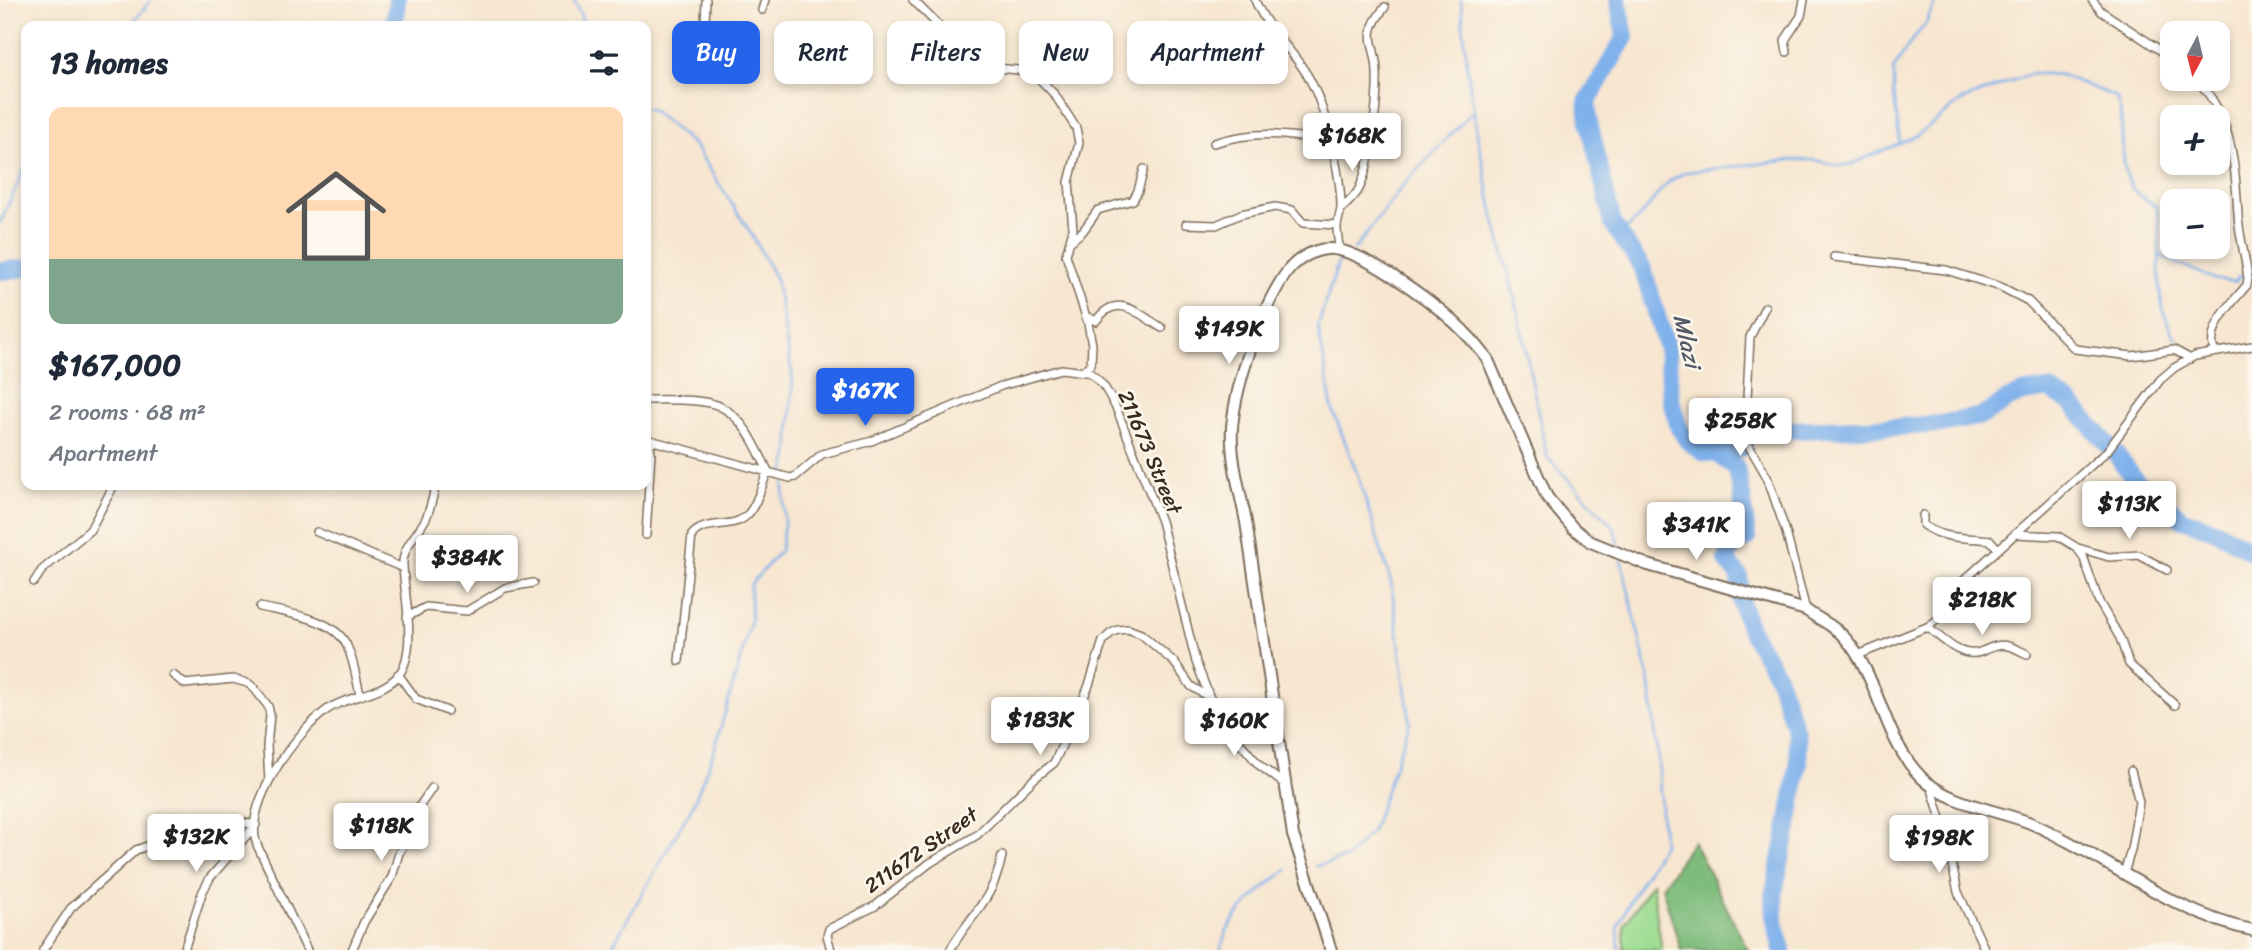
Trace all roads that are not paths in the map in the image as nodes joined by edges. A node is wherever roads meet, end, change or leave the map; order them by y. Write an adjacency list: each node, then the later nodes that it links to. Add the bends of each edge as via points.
1 (706, 0): 9 (street)
2 (765, 0): 8 (street)
3 (913, 0): 19 (street, via 971,60 985,67 1028,71 1055,95 1076,128 1079,143 1069,182)
4 (1255, 0): 13 (street, via 1266,23 1311,81)
5 (1804, 0): 11 (street, via 1801,16 1785,40)
6 (2092, 0): 10 (street, via 2101,11)
7 (1385, 7): 16 (street, via 1370,35 1377,97 1370,146 1361,186)
8 (762, 10)
9 (705, 21)
10 (2160, 50)
11 (1787, 52)
12 (2206, 91): 23 (street, via 2222,117 2234,152 2238,216)
13 (1330, 142): 14 (street, via 1277,133); 16 (street)
14 (1214, 143)
15 (1144, 169): 19 (street, via 1133,200 1098,210)
16 (1341, 209): 18 (street)
17 (1186, 224): 18 (street, via 1216,225 1275,207 1292,210 1303,223)
18 (1337, 225): 20 (street)
19 (1070, 242): 25 (street, via 1066,255)
20 (1339, 249): 48 (street, via 1379,267 1472,339 1487,358 1547,497 1593,544 1648,565); 62 (street, via 1326,249 1297,262 1276,290 1246,366 1232,428)
21 (2252, 253): 23 (street)
22 (1834, 257): 29 (street, via 1945,270 2001,287 2028,301 2076,349 2132,356 2174,350)
23 (2247, 261): 28 (street, via 2247,285 2220,321 2212,339)
24 (1765, 307): 48 (street, via 1750,337 1745,439 1767,477)
25 (1086, 316): 26 (street, via 1096,321 1111,307 1120,306); 30 (street, via 1092,345 1091,364)
26 (1162, 328)
27 (2252, 346): 28 (street)
28 (2214, 351): 29 (street)
29 (2189, 358): 39 (street, via 2161,380 2107,451)
30 (1084, 370): 33 (street, via 1060,369 1001,386 869,442 822,454 794,477); 57 (street, 211673 Street, via 1098,378 1110,396 1161,521 1196,662)
31 (651, 400): 33 (street, via 720,406 744,427)
32 (651, 441): 33 (street)
33 (768, 471): 53 (street, via 743,518 698,528 692,535)
34 (111, 490): 45 (street, via 90,530 47,565)
35 (435, 490): 43 (street, via 428,515 406,551)
36 (649, 490): 40 (street)
37 (1923, 515): 42 (street, via 1923,525 1928,528 1952,538 1990,540)
38 (317, 532): 43 (street)
39 (2015, 534): 41 (street, via 2058,536); 42 (street)
40 (646, 535)
41 (2076, 547): 44 (street, via 2104,556 2139,555); 58 (street, via 2129,664)
42 (1998, 549): 50 (street, via 1961,583 1937,620)
43 (403, 568): 49 (street)
44 (2167, 569)
45 (34, 582)
46 (533, 583): 49 (street, via 505,588 467,611 426,607)
47 (260, 607): 56 (street, via 303,616 342,637)
48 (1806, 610): 52 (street, via 1833,627)
49 (407, 617): 54 (street, via 407,655)
50 (1927, 627): 51 (street, via 1967,653 2000,645); 52 (street)
51 (2027, 654)
52 (1858, 655): 63 (street, via 1902,752)
53 (679, 661)
54 (398, 674): 56 (street); 59 (street, via 416,699)
55 (173, 675): 61 (street, via 185,684 233,680 254,688 269,710)
56 (360, 694): 61 (street, via 315,720 284,755)
57 (1212, 701): 62 (street, via 1259,765); 73 (street, 211672 Street, via 1191,686 1174,662 1141,634 1128,629 1111,633 1104,640 1054,763 977,835 930,863 875,906 829,929)
58 (2175, 705)
59 (447, 710)
60 (2131, 771): 67 (street, via 2139,802)
61 (269, 782): 65 (street)
62 (1283, 783): 75 (street, via 1293,835)
63 (1931, 786): 67 (street, via 2043,828); 76 (street, via 1958,892)
64 (432, 788): 72 (street, via 419,807 392,877)
65 (256, 825): 69 (street, via 205,820 135,850 71,908); 70 (street, via 210,878); 71 (street, via 257,845)
66 (1002, 856): 74 (street, via 990,893)
67 (2124, 873): 68 (street, via 2170,900)
68 (2252, 930)
69 (43, 950)
70 (184, 950)
71 (307, 950)
72 (352, 950)
73 (831, 950)
74 (950, 950)
75 (1331, 950)
76 (1985, 950)

